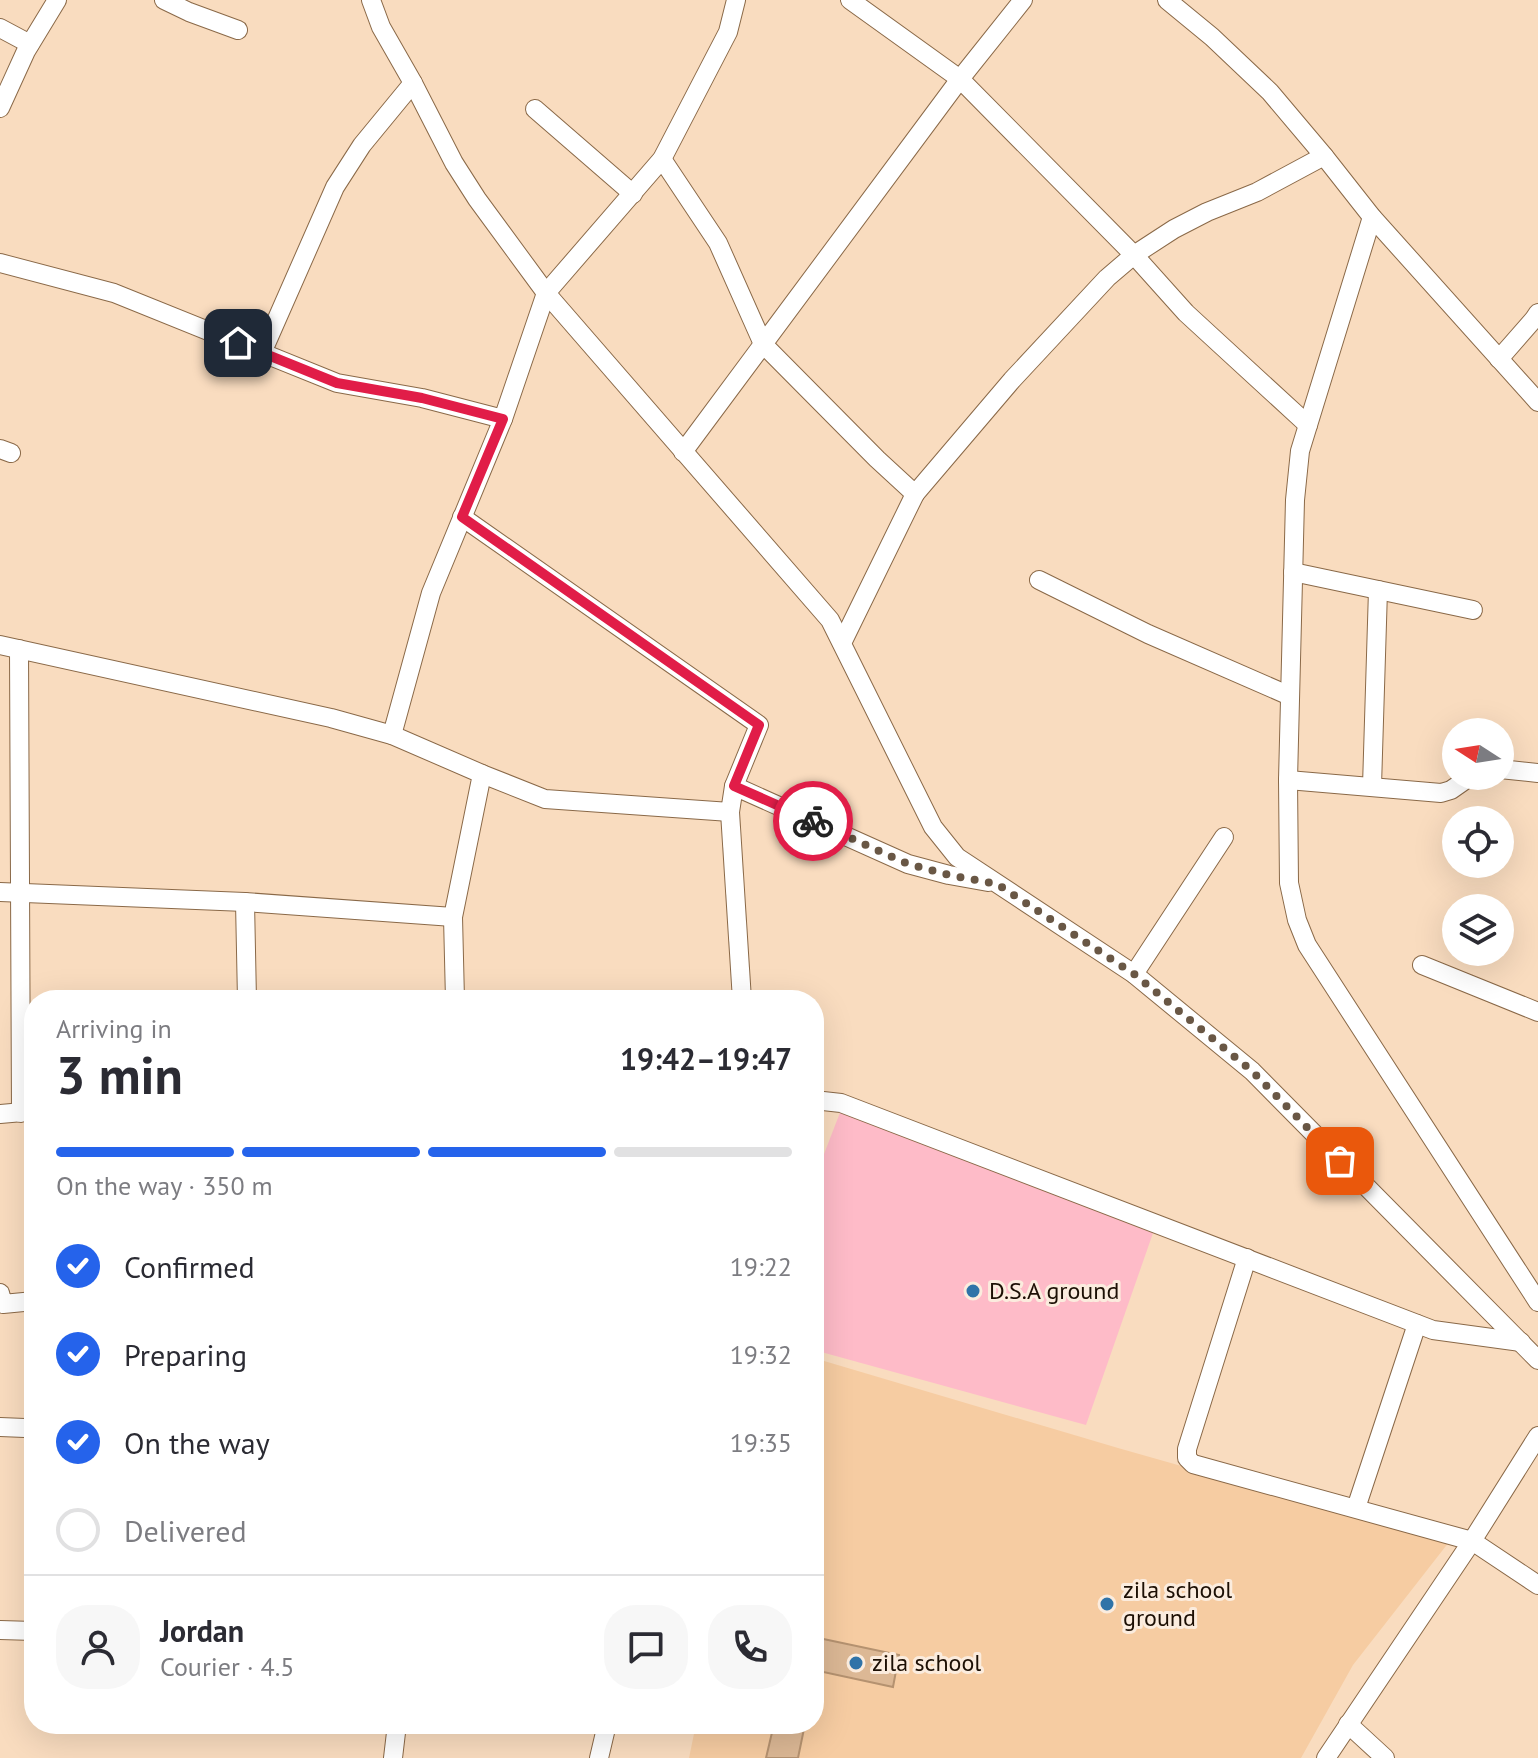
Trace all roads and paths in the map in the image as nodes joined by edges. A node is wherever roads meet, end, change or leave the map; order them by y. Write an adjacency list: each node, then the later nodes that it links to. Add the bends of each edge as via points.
1 (57, 0): 10 (street)
2 (164, 0): 9 (street)
3 (371, 0): 13 (street)
4 (736, 0): 17 (street, via 728,32)
5 (850, 0): 12 (street)
6 (1023, 0): 12 (street)
7 (1167, 0): 16 (street, via 1270,92)
8 (0, 28): 10 (street)
9 (238, 30)
10 (30, 44): 11 (street)
11 (8, 66): 14 (street)
12 (960, 79): 20 (street); 24 (street)
13 (413, 83): 22 (street, via 454,163); 25 (street, via 335,187)
14 (0, 108)
15 (535, 109): 18 (street)
16 (1324, 156): 19 (street); 20 (street, via 1174,229)
17 (662, 159): 18 (street); 24 (street, via 718,243)
18 (633, 194): 22 (street)
19 (1372, 217): 26 (street); 29 (street)
20 (1134, 255): 29 (street, via 1186,313); 31 (street, via 1023,368)
21 (0, 263): 25 (street, via 114,293)
22 (546, 293): 28 (street); 30 (street)
23 (1538, 313): 26 (street)
24 (763, 344): 30 (street); 31 (street)
25 (262, 353): 28 (street, via 337,383)
26 (1499, 359): 27 (street)
27 (1538, 402)
28 (503, 419): 32 (street)
29 (1308, 425): 33 (street, via 1297,476)
30 (683, 452): 37 (street, via 830,620)
31 (915, 494): 37 (street)
32 (462, 517): 41 (street, via 431,593); 46 (street, via 759,725)
33 (1293, 572): 35 (street); 40 (street)
34 (1039, 580): 40 (street)
35 (1378, 590): 36 (street); 47 (street)
36 (1473, 610)
37 (842, 643): 51 (street, via 933,827 957,857)
38 (0, 645): 39 (street)
39 (19, 649): 41 (street); 52 (street)
40 (1290, 696): 45 (street)
41 (392, 735): 44 (street)
42 (1514, 770): 43 (street)
43 (1538, 773)
44 (482, 774): 49 (street, via 545,799); 54 (street)
45 (1288, 780): 47 (street); 68 (street, via 1289,883 1307,945)
46 (734, 786): 49 (street); 51 (street, via 908,864)
47 (1372, 786): 48 (street)
48 (1451, 790)
49 (730, 812): 59 (street)
50 (1224, 837): 56 (street)
51 (997, 884): 56 (street)
52 (9, 892): 53 (street); 61 (street)
53 (245, 902): 54 (street); 57 (street)
54 (453, 917): 58 (street)
55 (1422, 965): 60 (street)
56 (1134, 974): 70 (street, via 1252,1071)
57 (247, 990)
58 (455, 990)
59 (741, 990)
60 (1538, 1012)
61 (24, 1075)
62 (824, 1101): 65 (street, via 841,1103)
63 (24, 1112): 64 (street)
64 (0, 1114)
65 (1247, 1258): 69 (street); 75 (street, via 1187,1458 1193,1464)
66 (0, 1293): 67 (street, via 3,1304)
67 (24, 1302)
68 (1538, 1302)
69 (1417, 1324): 70 (street); 75 (street)
70 (1521, 1342): 71 (street)
71 (1538, 1360)
72 (0, 1427): 73 (street)
73 (24, 1428)
74 (1538, 1436): 76 (street)
75 (1356, 1508): 76 (street)
76 (1472, 1541): 77 (street); 80 (street)
77 (1538, 1585)
78 (0, 1630): 79 (street)
79 (24, 1631)
80 (1348, 1724): 85 (street); 86 (street)
81 (396, 1734): 83 (street)
82 (605, 1734): 84 (street)
83 (393, 1758)
84 (599, 1758)
85 (1326, 1758)
86 (1385, 1758)

